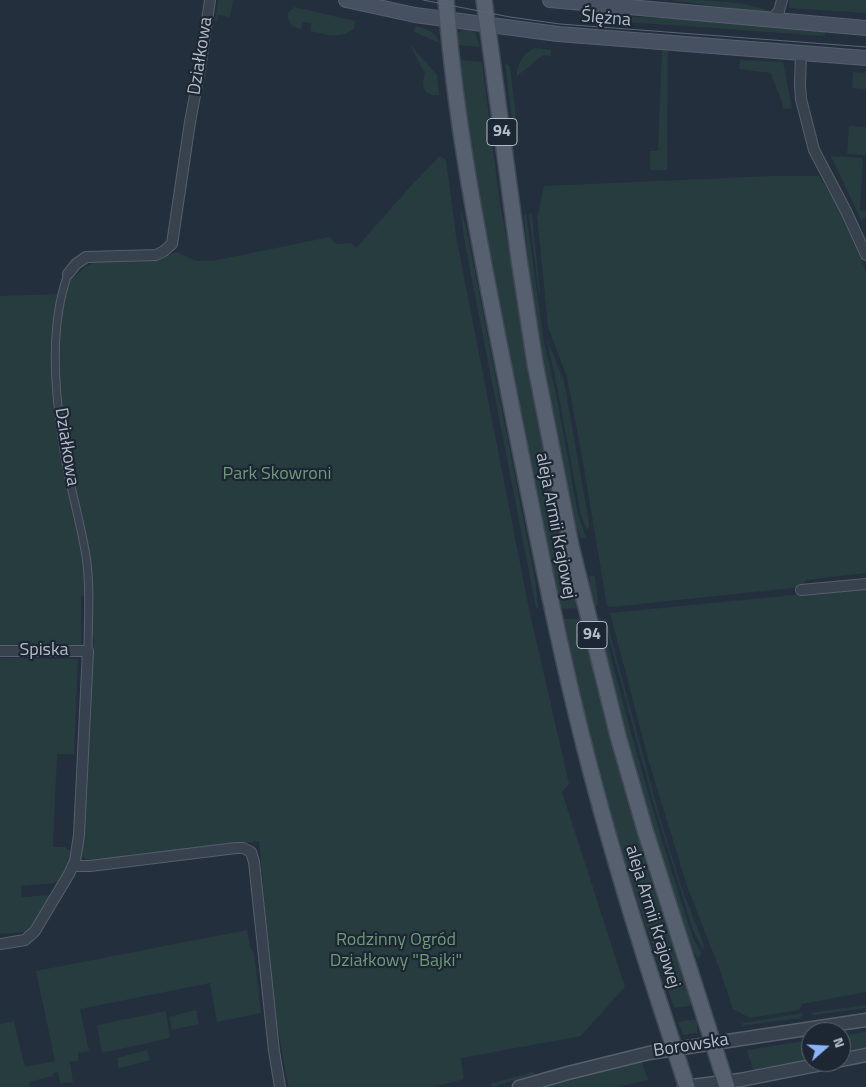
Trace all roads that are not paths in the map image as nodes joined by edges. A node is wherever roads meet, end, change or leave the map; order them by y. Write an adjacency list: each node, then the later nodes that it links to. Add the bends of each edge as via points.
1 (210, 0): 14 (street, Działkowa, via 172,244 156,255 86,257)
2 (346, 0): 7 (main road, Ślężna)
3 (446, 0): 7 (main road, 94)
4 (484, 0): 9 (main road, 94)
5 (550, 0): 8 (main road, Ślężna)
6 (782, 0): 8 (street, via 779,11)
7 (448, 20): 9 (main road, Ślężna); 23 (main road, aleja Armii Krajowej / 94, via 470,186 554,620 611,848)
8 (770, 20): 10 (main road, Ślężna)
9 (488, 25): 11 (main road, Ślężna, via 605,38); 22 (main road, aleja Armii Krajowej / 94, via 535,364 571,546 618,736)
10 (866, 28)
11 (801, 53): 12 (main road, Ślężna); 13 (street, via 801,99 814,150)
12 (866, 58)
13 (866, 255)
14 (68, 274): 18 (street, Działkowa, via 57,322 57,390 66,463 86,557)
15 (866, 584): 16 (street)
16 (801, 590)
17 (0, 651): 18 (street, Spiska)
18 (88, 651): 19 (street, Działkowa, via 79,835)
19 (73, 866): 20 (street, Działkowa, via 35,931 25,940); 28 (street, via 236,848 251,852)
20 (0, 944)
21 (866, 1020): 22 (street, Borowska)
22 (713, 1043): 23 (street, Borowska); 27 (main road, aleja Armii Krajowej / 94)
23 (674, 1049): 29 (street, Borowska, via 639,1055); 30 (main road, aleja Armii Krajowej / 94)
24 (866, 1055): 25 (street)
25 (851, 1058)
26 (801, 1068): 27 (street)
27 (726, 1084): 30 (street)
28 (280, 1087)
29 (519, 1087)
30 (686, 1087)

